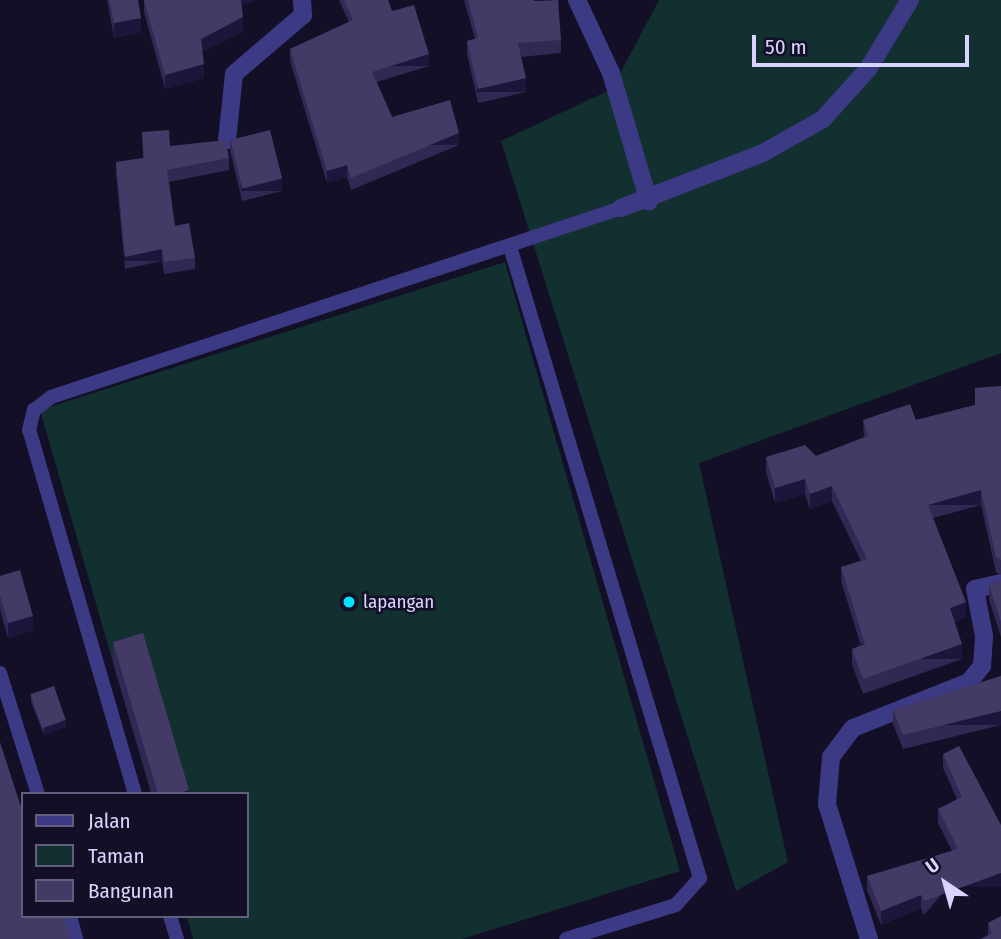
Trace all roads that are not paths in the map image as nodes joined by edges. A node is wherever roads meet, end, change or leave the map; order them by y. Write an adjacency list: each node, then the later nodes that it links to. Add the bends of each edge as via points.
1 (302, 0): 4 (street, via 303,15 234,74)
2 (576, 0): 5 (street, via 611,73)
3 (910, 0): 5 (street, via 868,69 823,119 763,153)
4 (227, 140)
5 (649, 202): 6 (street)
6 (621, 208): 7 (lane)
7 (511, 250): 11 (lane, via 51,397 34,410 29,430); 16 (lane, via 700,878 676,905)
8 (1001, 583): 17 (street, via 975,589 984,636 982,666 969,682 853,728 831,757 828,804)
9 (0, 673): 10 (lane)
10 (37, 792)
11 (134, 792)
12 (71, 918): 14 (lane)
13 (171, 918): 15 (lane)
14 (76, 939)
15 (177, 939)
16 (566, 939)
17 (869, 939)

